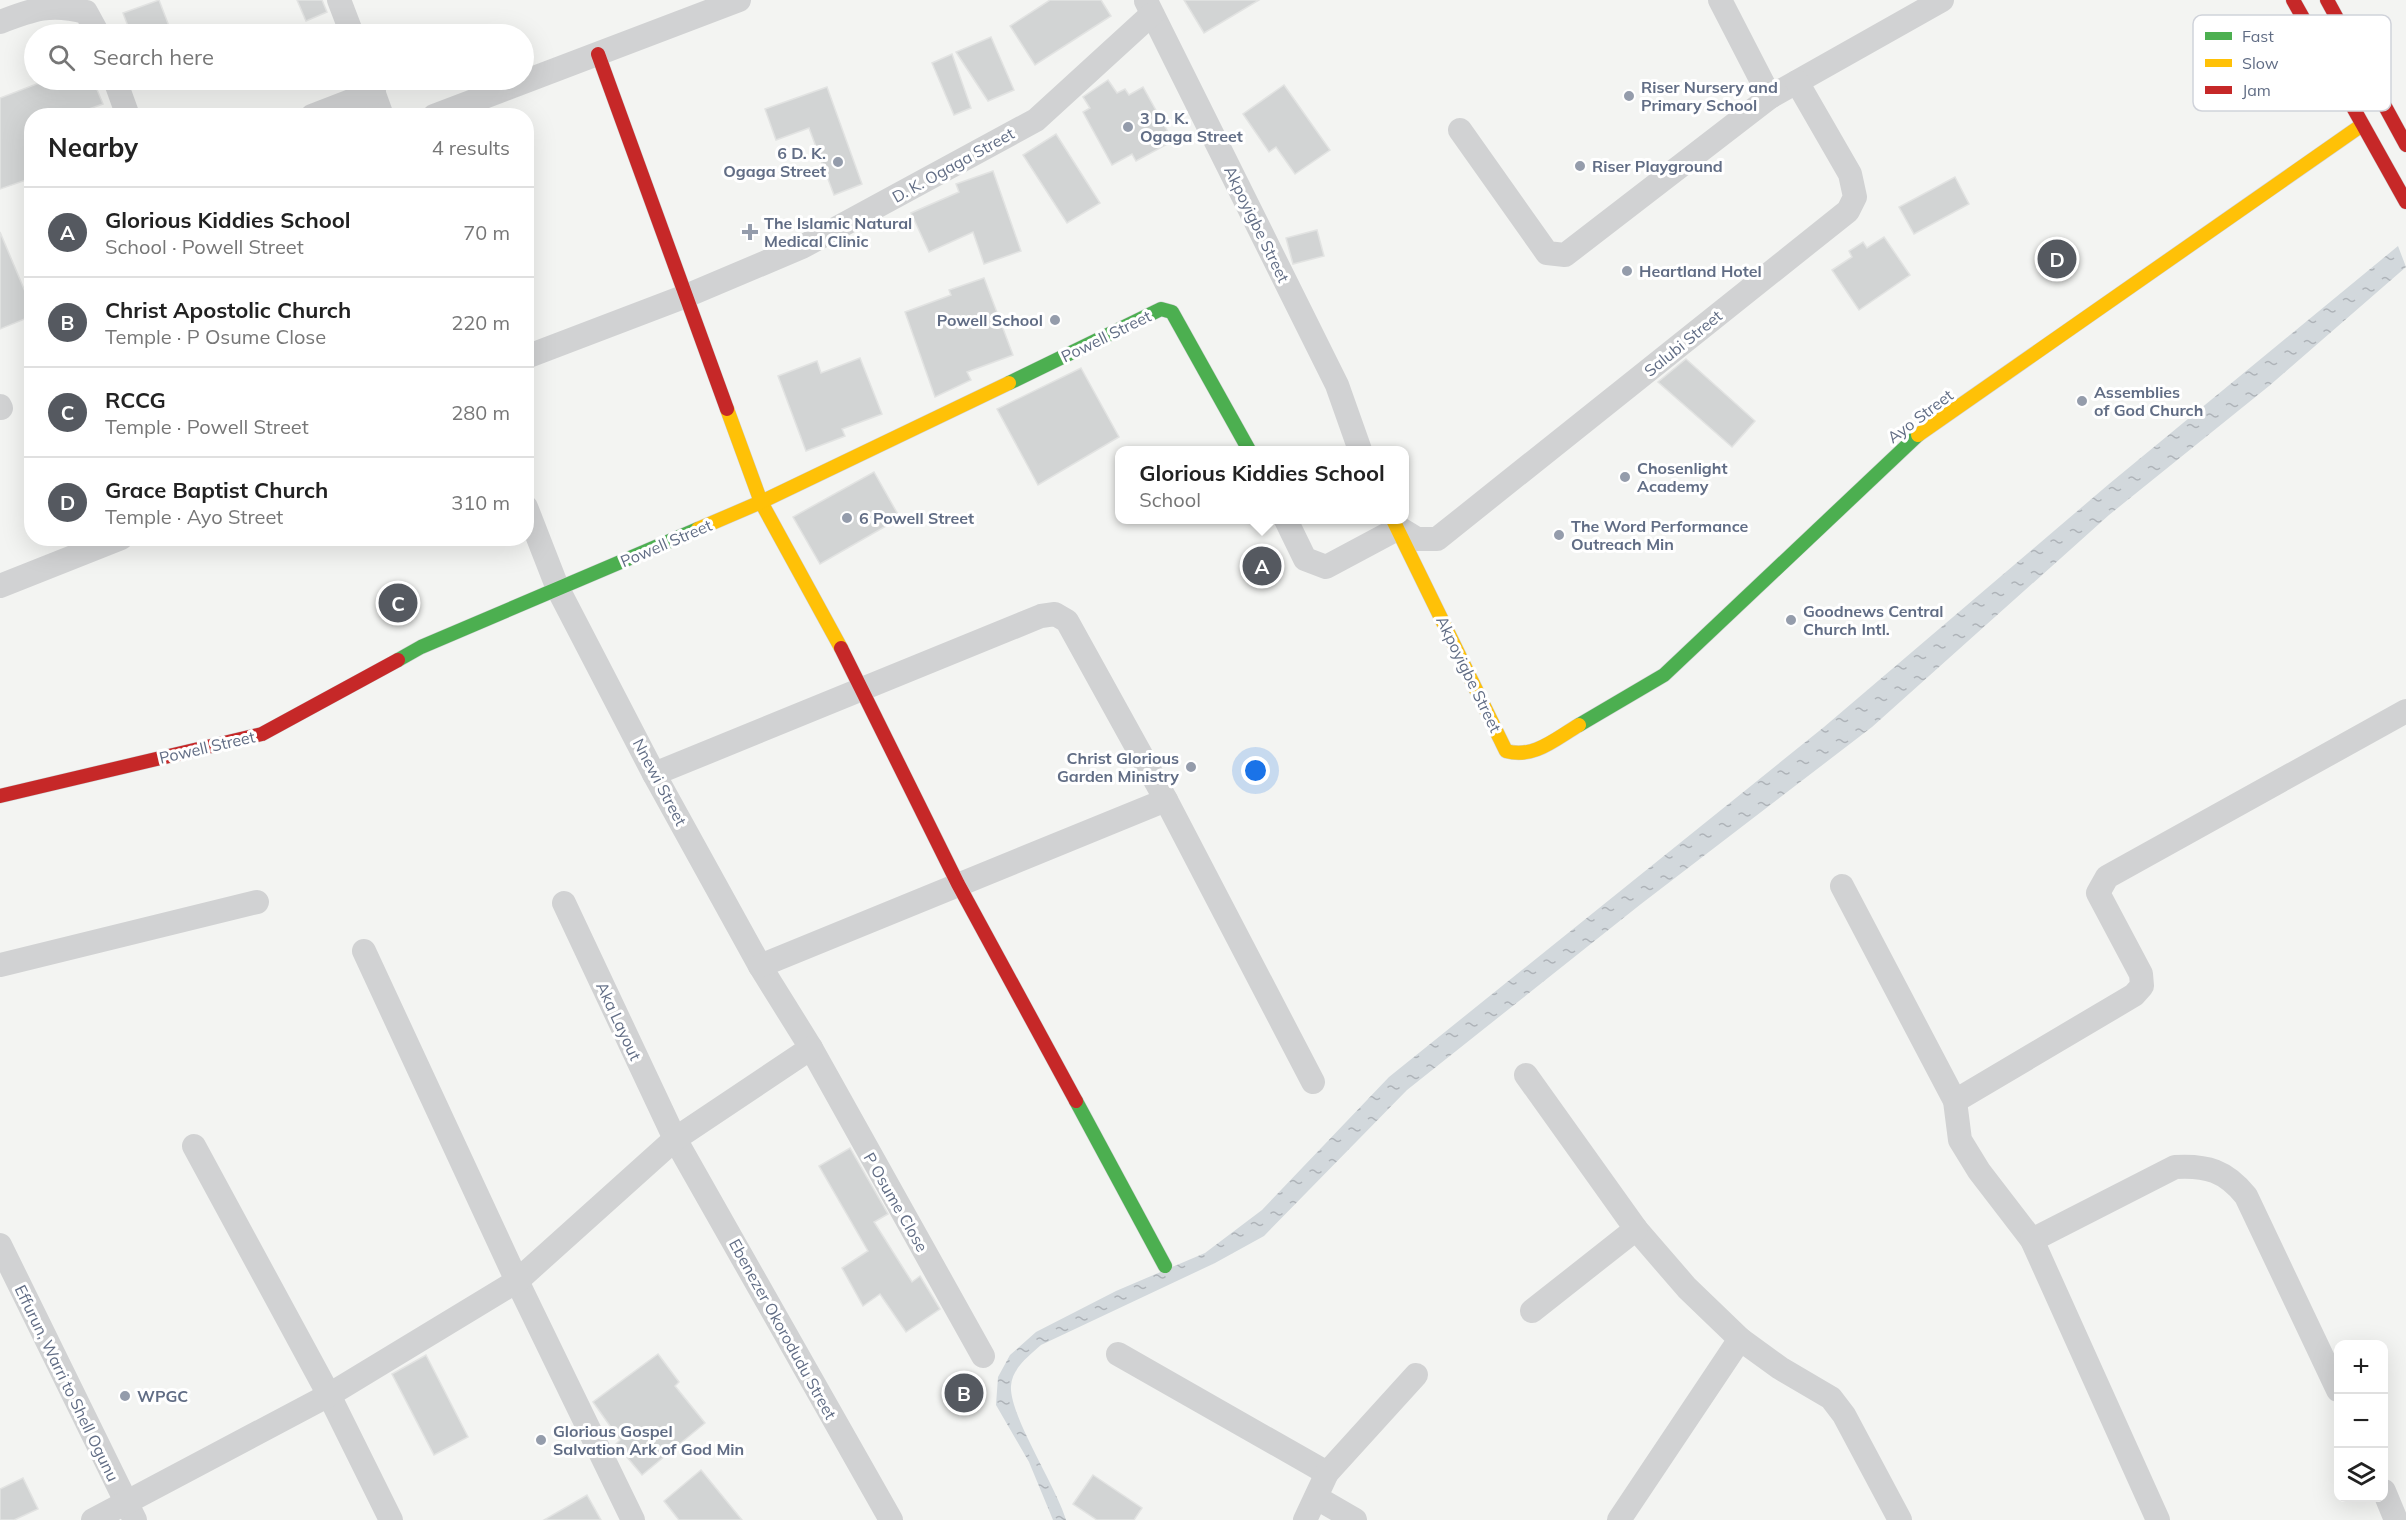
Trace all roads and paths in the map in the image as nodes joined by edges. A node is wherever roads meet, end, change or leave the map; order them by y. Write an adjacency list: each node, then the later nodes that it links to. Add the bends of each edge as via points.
1 (339, 0): 12 (street)
2 (740, 0): 13 (street)
3 (1720, 0): 20 (street)
4 (1942, 0): 15 (street)
5 (2293, 0): 8 (main road)
6 (2327, 0): 9 (main road)
7 (1149, 7): 31 (street, D. K. Ogaga Street, via 1036,120 802,247); 34 (street, Akpoyigbe Street, via 1337,385)
8 (2301, 15)
9 (2335, 15)
10 (0, 22): 11 (street, via 60,5 86,12)
11 (93, 24)
12 (348, 24)
13 (598, 54): 14 (street); 31 (main road)
14 (534, 78)
15 (1797, 82): 20 (street); 37 (street, Salubi Street, via 1850,174 1855,197 1848,210 1437,539 1417,539)
16 (119, 90): 21 (street)
17 (363, 90): 22 (street)
18 (372, 90): 23 (street)
19 (503, 90): 24 (street)
20 (1770, 97): 28 (street, via 1565,255 1556,256 1547,253)
21 (125, 108)
22 (328, 108)
23 (379, 108)
24 (455, 108)
25 (2354, 111): 27 (main road)
26 (2387, 111): 29 (main road)
27 (2362, 125): 30 (main road); 44 (main road, Ayo Street, via 1908,442 1664,675 1535,751)
28 (1460, 130)
29 (2406, 145)
30 (2406, 202)
31 (686, 296): 32 (street, D. K. Ogaga Street); 35 (main road)
32 (534, 354)
33 (1247, 446): 35 (main road, Powell Street, via 1172,312 1161,309)
34 (1359, 446)
35 (761, 502): 41 (main road, Powell Street); 42 (main road)
36 (1288, 524): 37 (street, via 1305,559 1326,567)
37 (1396, 524): 44 (main road, Akpoyigbe Street, via 1506,751)
38 (534, 528): 41 (street, Nnewi Street)
39 (101, 546): 40 (street)
40 (0, 586)
41 (558, 589): 45 (street, Nnewi Street); 46 (main road, Powell Street, via 421,647 262,734)
42 (864, 689): 45 (street); 47 (street, via 1041,616 1055,614 1067,621); 48 (main road)
43 (2406, 711): 58 (street, via 2107,878 2098,893 2141,974 2142,986 2134,995)
44 (1520, 755)
45 (654, 774): 54 (street, Nnewi Street)
46 (0, 796)
47 (1166, 800): 48 (street); 57 (street)
48 (958, 884): 54 (street); 64 (main road)
49 (1842, 886): 58 (street)
50 (257, 902): 53 (street)
51 (564, 903): 59 (street, Aka Layout)
52 (364, 951): 65 (street)
53 (0, 965)
54 (760, 966): 55 (street, Nnewi Street)
55 (810, 1048): 59 (street); 69 (street, P Osume Close)
56 (1526, 1075): 61 (street)
57 (1312, 1082)
58 (1955, 1101): 62 (street, via 1960,1140)
59 (675, 1138): 65 (street); 80 (street, Ebenezer Okorodudu Street)
60 (194, 1146): 72 (street)
61 (1636, 1229): 66 (street); 67 (street, via 1687,1288)
62 (2032, 1240): 71 (street, via 2175,1167 2214,1170 2233,1180 2246,1196); 85 (street)
63 (0, 1245): 76 (street, Effurun, Warri to Shell Ogunu)
64 (1165, 1266)
65 (517, 1281): 72 (street); 79 (street)
66 (1532, 1311)
67 (1740, 1339): 83 (street); 84 (street, via 1831,1398)
68 (1118, 1354): 73 (street)
69 (983, 1356)
70 (1416, 1375): 73 (street)
71 (2334, 1382)
72 (329, 1395): 76 (street); 78 (street)
73 (1327, 1473): 74 (street)
74 (1317, 1498): 81 (street); 82 (street)
75 (2388, 1501): 86 (street)
76 (131, 1512): 77 (street)
77 (93, 1520)
78 (391, 1520)
79 (633, 1520)
80 (891, 1520)
81 (1305, 1520)
82 (1355, 1520)
83 (1619, 1520)
84 (1900, 1520)
85 (2158, 1520)
86 (2396, 1520)

